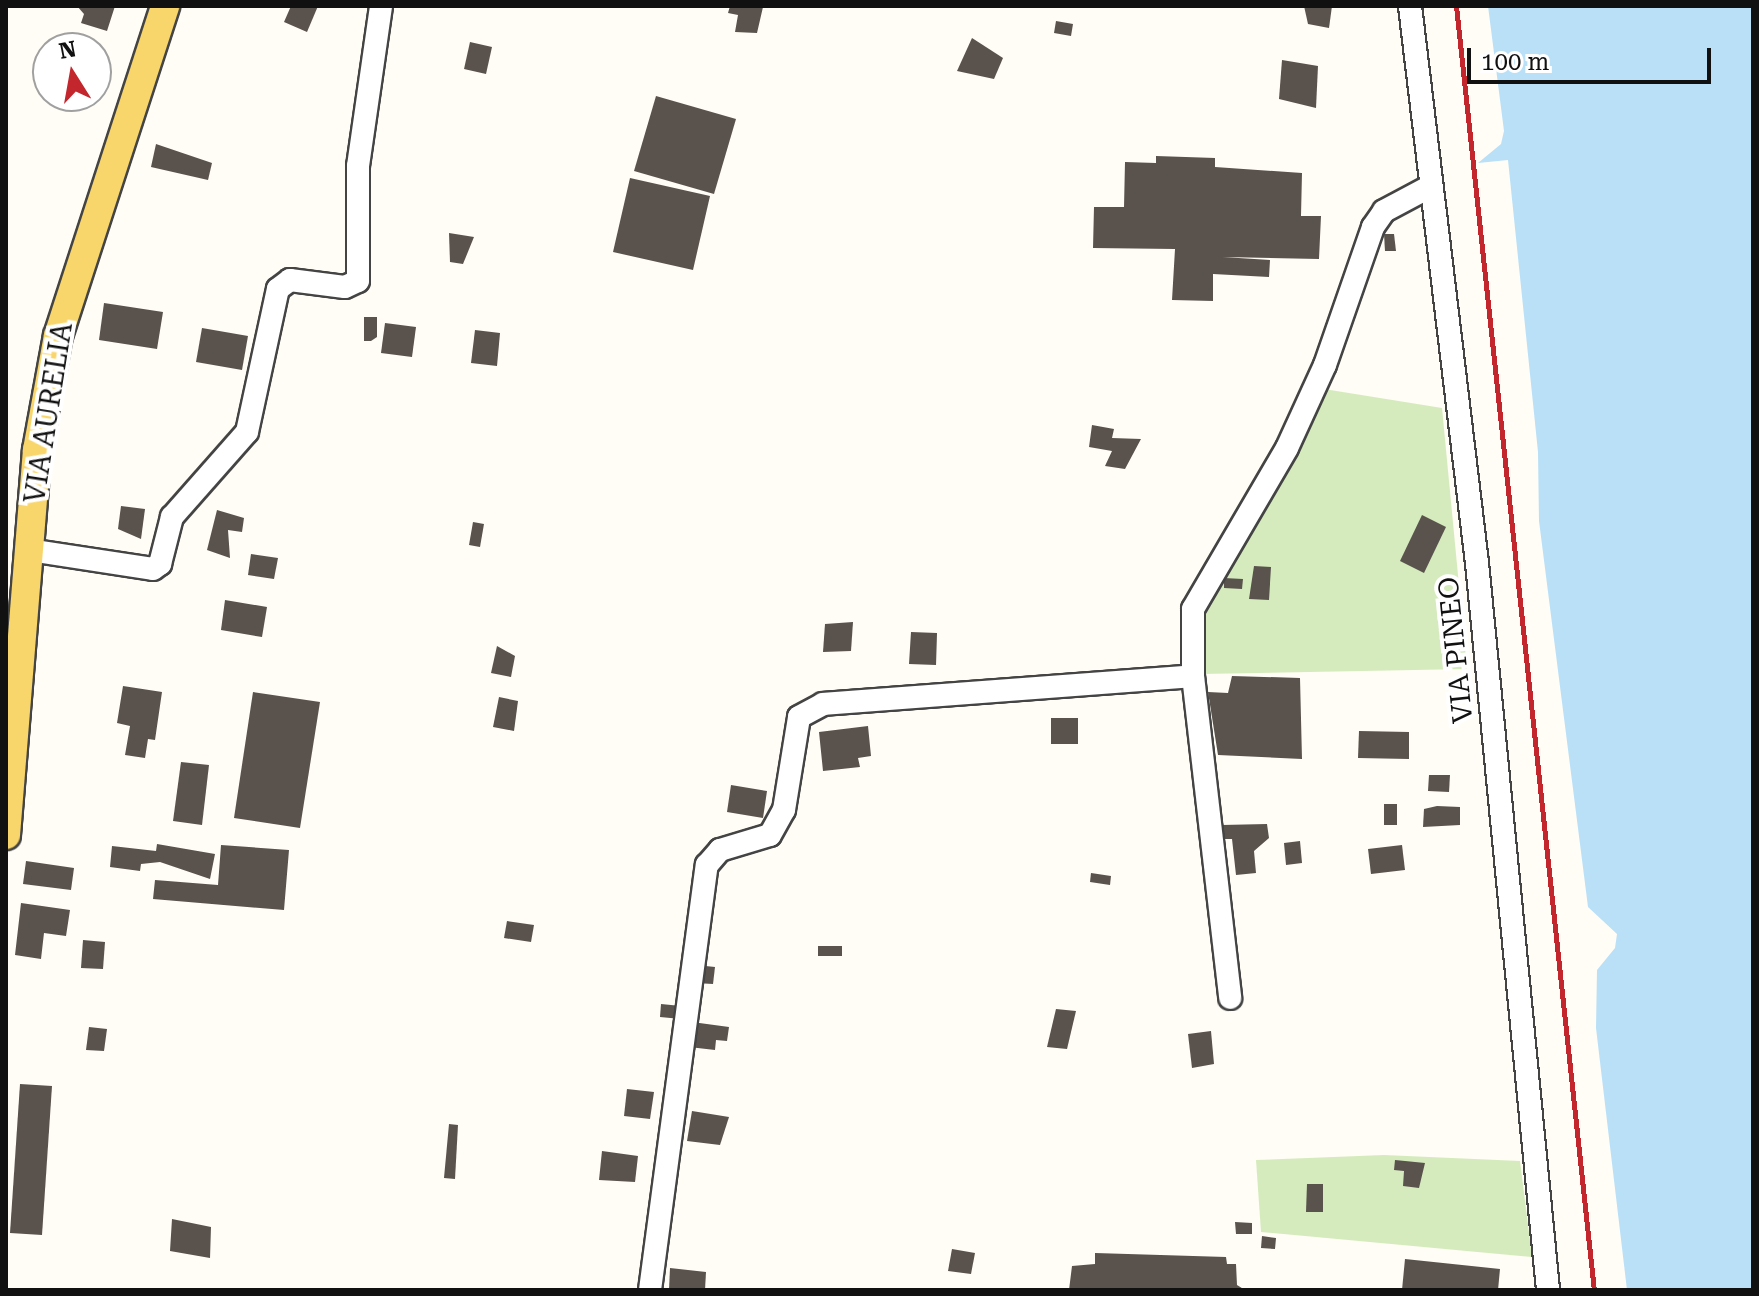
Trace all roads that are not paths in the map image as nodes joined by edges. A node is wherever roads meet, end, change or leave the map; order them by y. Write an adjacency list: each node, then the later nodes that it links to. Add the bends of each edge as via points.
1 (165, 6): 5 (main road, VIA AURELIA, via 58,336 37,450)
2 (381, 6): 5 (street, via 358,166 361,272 355,285 290,280 278,289 247,432 172,517 160,564 153,569)
3 (1410, 6): 4 (street, VIA PINEO)
4 (1431, 186): 6 (street, via 1384,211 1373,227 1325,365 1287,448 1193,609); 10 (street, VIA PINEO, via 1477,563)
5 (29, 550): 7 (main road, VIA AURELIA)
6 (1193, 676): 8 (street); 9 (street, via 823,704 799,717 784,810 770,835 720,850 707,865)
7 (6, 835)
8 (1230, 998)
9 (650, 1290)
10 (1548, 1290)

